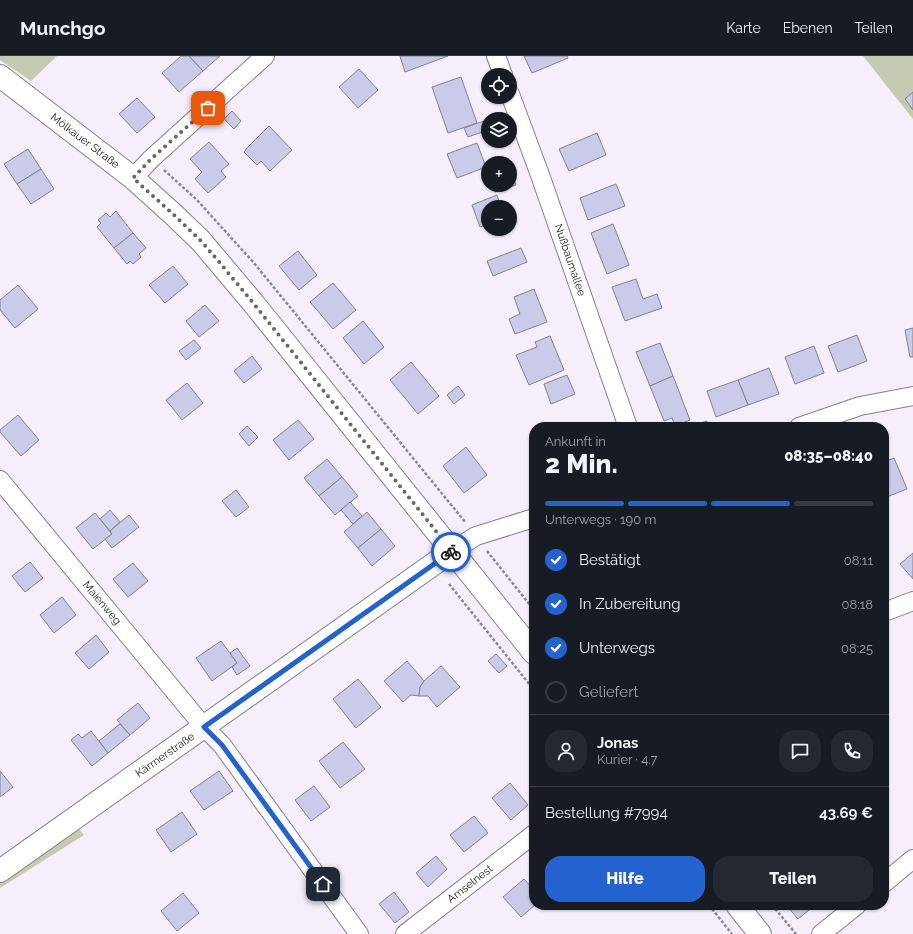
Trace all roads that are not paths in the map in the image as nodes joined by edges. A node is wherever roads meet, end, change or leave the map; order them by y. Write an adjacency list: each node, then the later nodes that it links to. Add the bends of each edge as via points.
1 (265, 56): 6 (street)
2 (496, 56): 3 (street)
3 (500, 68)
4 (0, 76): 6 (street, Mölkauer Straße)
5 (514, 104): 8 (street, Nußbaumallee)
6 (133, 178): 12 (street, Mölkauer Straße, via 201,241 220,263)
7 (913, 396): 9 (street, via 860,406)
8 (626, 422)
9 (814, 422)
10 (0, 480): 16 (street, Maienweg)
11 (529, 520): 12 (street, Kärrnerstraße, via 476,536)
12 (452, 551): 15 (street, Mölkauer Straße); 16 (street, Kärrnerstraße)
13 (913, 601): 14 (street)
14 (889, 610)
15 (529, 647)
16 (204, 727): 19 (street, Kärrnerstraße); 23 (street, Maienweg, via 222,745)
17 (529, 838): 24 (street, Amselnest)
18 (913, 859): 20 (street)
19 (1, 868)
20 (889, 879)
21 (741, 910): 25 (street)
22 (851, 910): 26 (street)
23 (359, 934)
24 (405, 934)
25 (760, 934)
26 (821, 934)

